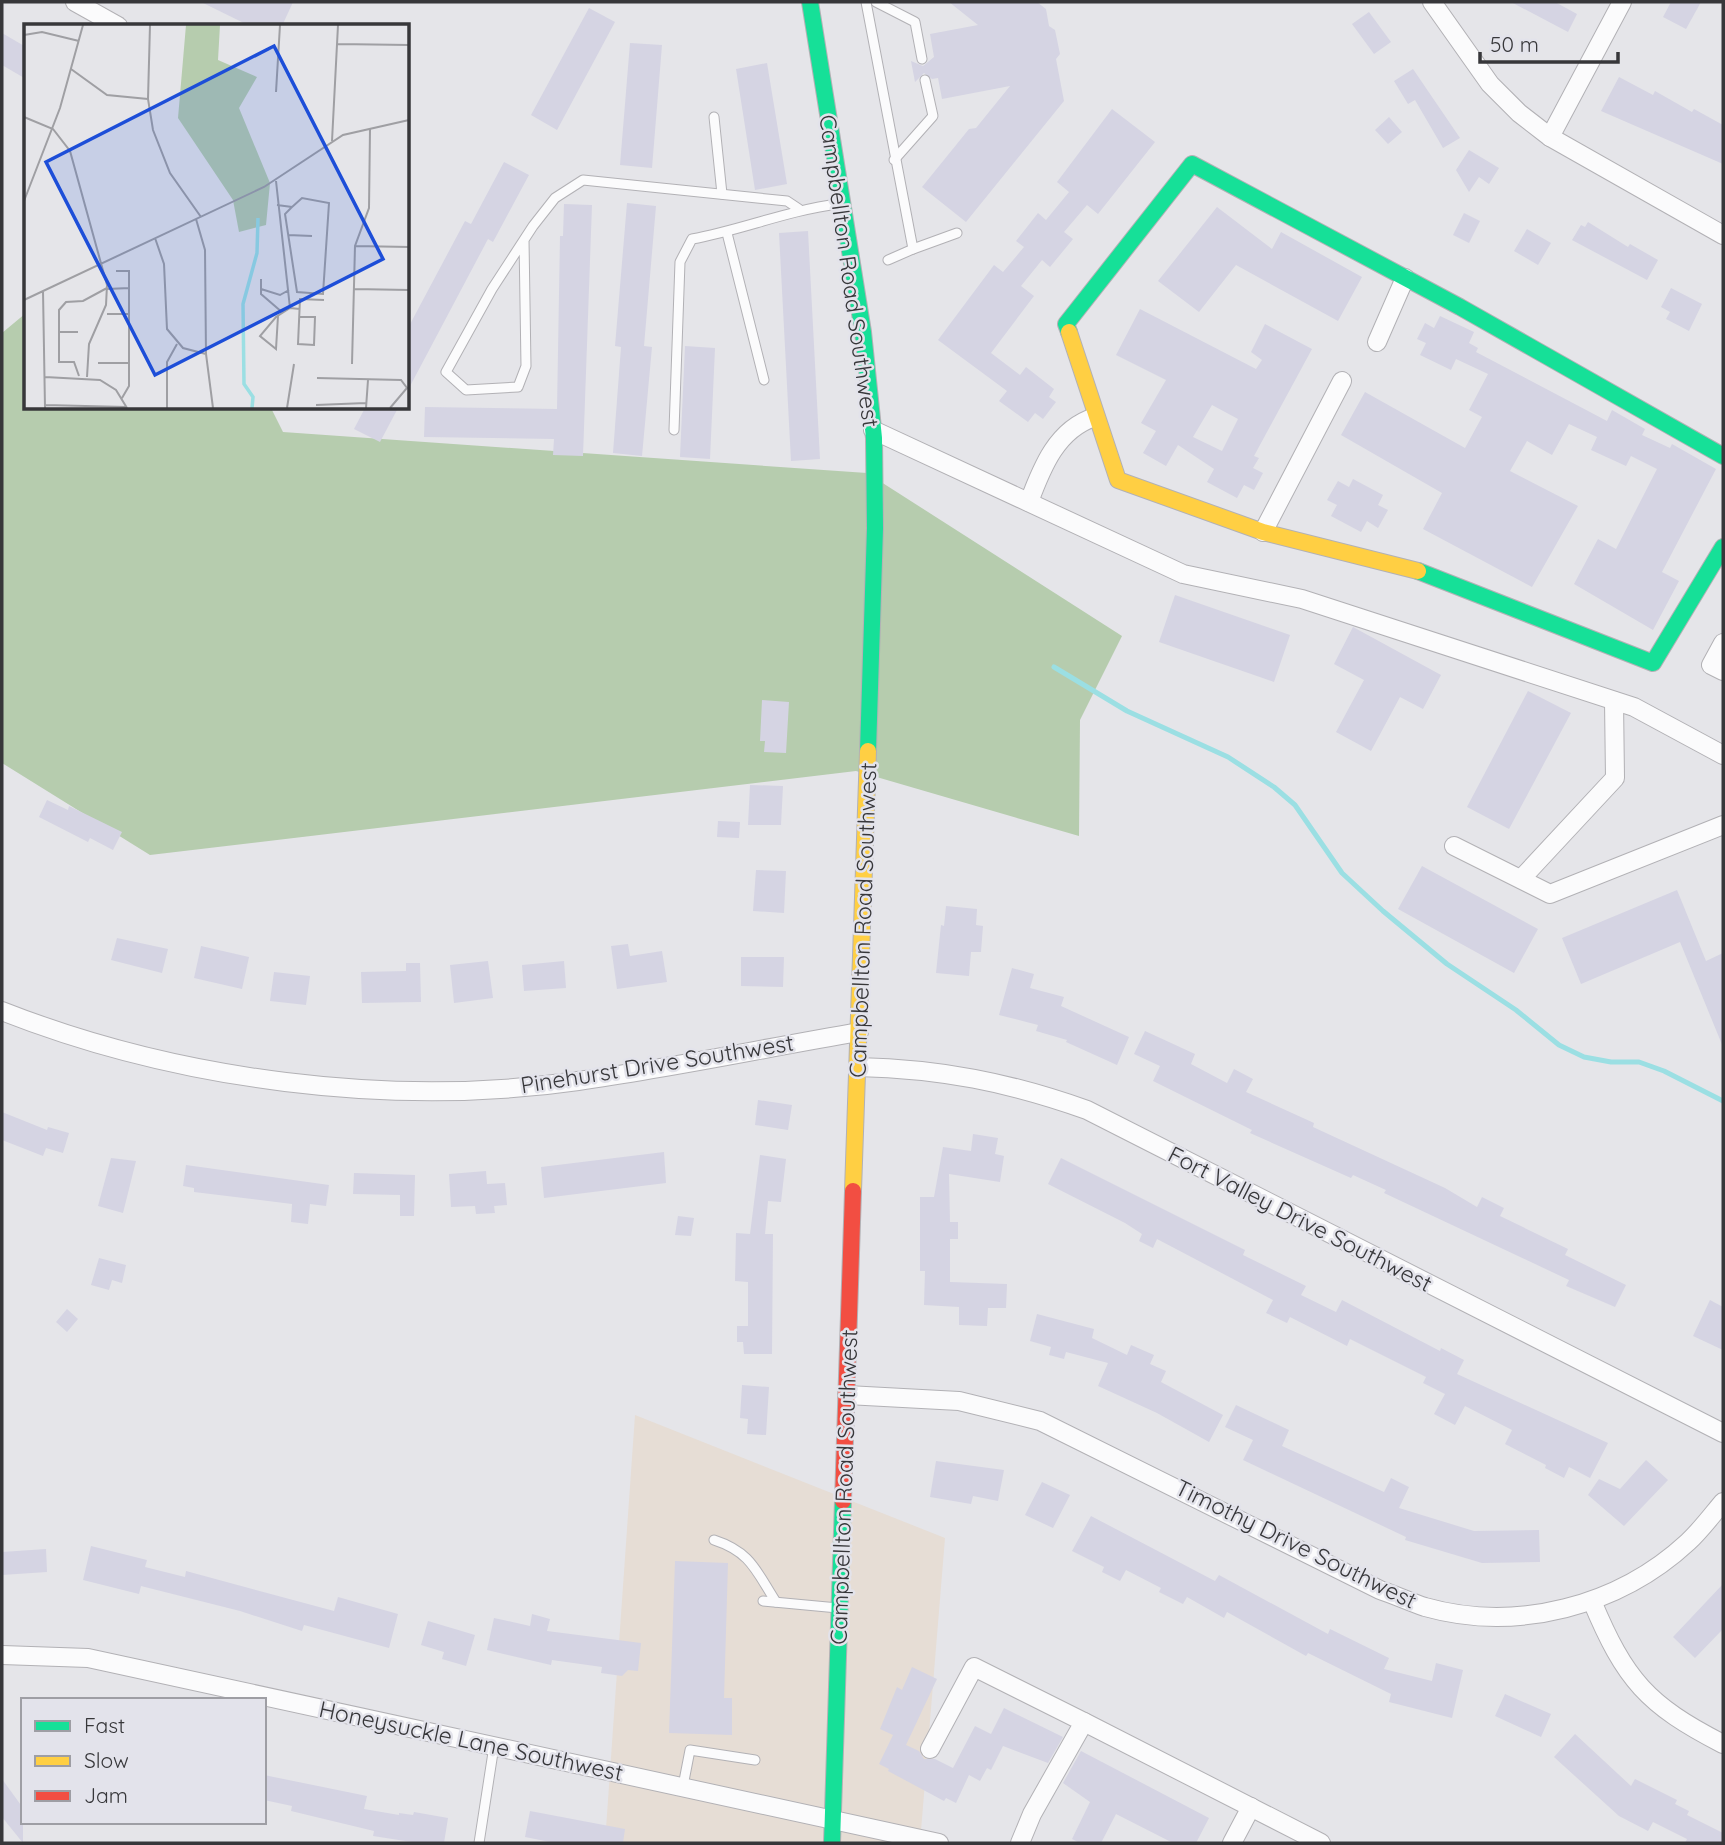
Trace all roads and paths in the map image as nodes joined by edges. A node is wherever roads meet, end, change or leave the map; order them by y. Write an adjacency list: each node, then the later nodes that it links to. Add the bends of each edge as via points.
1 (75, 2): 7 (street)
2 (810, 2): 14 (main road, Campbellton Road Southwest)
3 (866, 2): 12 (lane)
4 (876, 2): 8 (lane, via 915,22)
5 (1433, 2): 11 (street, via 1490,84)
6 (1622, 2): 11 (street)
7 (114, 24)
8 (922, 59)
9 (926, 80): 12 (lane, via 933,116)
10 (714, 117): 13 (lane)
11 (1550, 137): 18 (street)
12 (894, 160): 20 (lane)
13 (722, 194): 15 (lane, via 787,201); 19 (lane, via 583,180 555,198)
14 (841, 204): 15 (lane); 28 (main road, Campbellton Road Southwest, via 863,332)
15 (799, 209): 16 (lane)
16 (727, 233): 24 (lane); 27 (lane, via 692,239 680,262)
17 (957, 233): 20 (lane)
18 (1723, 235)
19 (524, 240): 19 (lane, via 446,372 466,390 518,387 526,366)
20 (913, 249): 21 (lane)
21 (888, 260)
22 (1405, 278): 23 (street); 26 (main road, via 1192,164 1066,324); 29 (main road)
23 (1377, 342)
24 (764, 380)
25 (1342, 381): 31 (street)
26 (1095, 417): 30 (street, via 1062,436 1040,472); 31 (main road, via 1118,480)
27 (674, 430)
28 (873, 430): 30 (street); 41 (main road, Campbellton Road Southwest, via 875,528)
29 (1723, 456)
30 (1029, 502): 35 (street, via 1183,574 1302,599)
31 (1263, 532): 32 (main road, via 1411,568 1653,663)
32 (1723, 547)
33 (1723, 643): 34 (street, via 1712,665)
34 (1723, 671)
35 (1614, 701): 36 (street); 39 (street, via 1615,778)
36 (1723, 754)
37 (1723, 825): 39 (street, via 1550,894)
38 (1454, 846): 39 (street)
39 (1521, 879)
40 (2, 1011): 41 (street, Pinehurst Drive Southwest, via 146,1057 264,1079 370,1089 478,1089 576,1082)
41 (859, 1032): 42 (main road, Campbellton Road Southwest)
42 (858, 1067): 43 (main road, Campbellton Road Southwest); 44 (street, Fort Valley Drive Southwest, via 917,1068 975,1076 1087,1110)
43 (847, 1395): 48 (street, Timothy Drive Southwest, via 959,1401 1040,1421 1380,1590 1425,1607 1510,1617); 50 (main road, Campbellton Road Southwest)
44 (1723, 1433)
45 (1723, 1502): 48 (street, Timothy Drive Southwest, via 1689,1542 1644,1576)
46 (715, 1540): 49 (lane, via 736,1547 750,1559)
47 (763, 1601): 49 (lane)
48 (1592, 1601): 53 (street, via 1616,1655 1650,1699 1680,1722)
49 (776, 1602): 50 (lane)
50 (840, 1608): 59 (main road, Campbellton Road Southwest)
51 (2, 1655): 54 (street, Honeysuckle Lane Southwest, via 88,1658)
52 (1084, 1723): 55 (street, via 974,1667); 58 (street); 63 (street)
53 (1723, 1744)
54 (494, 1746): 57 (street, Honeysuckle Lane Southwest); 60 (lane)
55 (930, 1749)
56 (755, 1760): 57 (lane, via 690,1750)
57 (683, 1786): 59 (street, Honeysuckle Lane Southwest)
58 (1251, 1807): 64 (street); 65 (street)
59 (833, 1819): 61 (main road, Campbellton Road Southwest); 62 (street, Honeysuckle Lane Southwest)
60 (479, 1843)
61 (832, 1843)
62 (939, 1843)
63 (1020, 1843)
64 (1232, 1843)
65 (1321, 1843)

